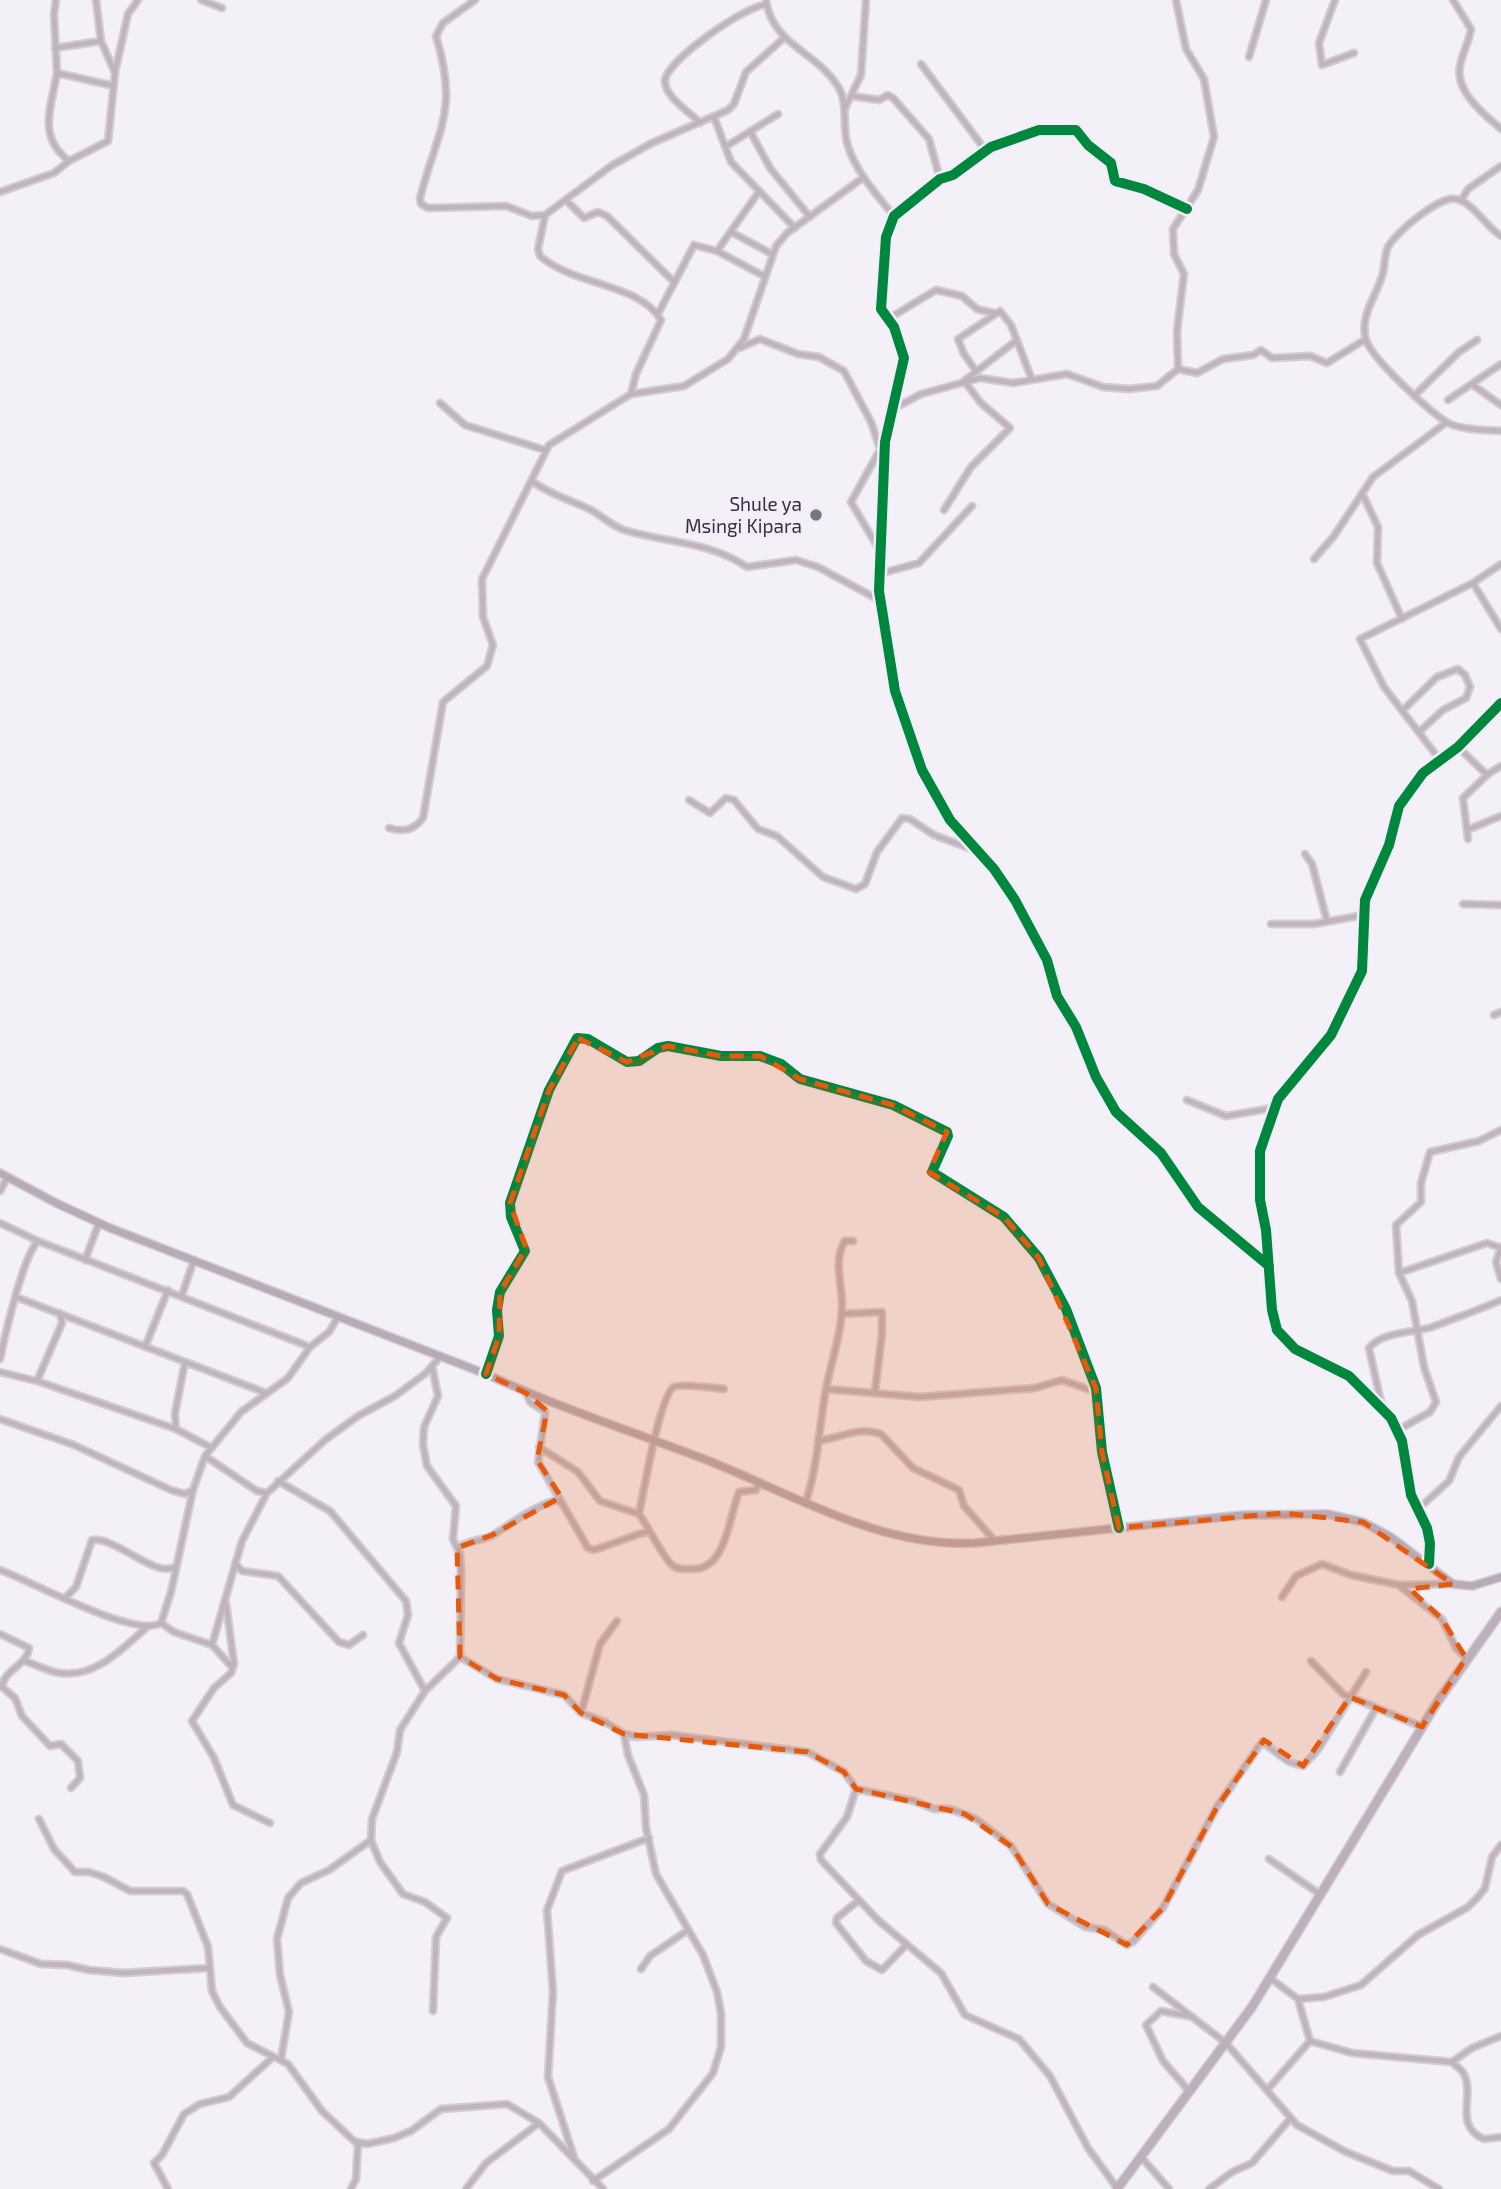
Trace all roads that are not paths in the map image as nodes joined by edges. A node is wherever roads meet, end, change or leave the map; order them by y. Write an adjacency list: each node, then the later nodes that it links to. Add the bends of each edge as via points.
1 (56, 0): 15 (street)
2 (96, 0): 14 (street)
3 (138, 0): 20 (street, via 128,14)
4 (201, 0): 12 (street)
5 (475, 0): 40 (street, via 443,23 436,36 447,74 447,102 421,204 428,208 512,206 531,216)
6 (866, 0): 22 (street, via 863,63)
7 (1176, 0): 39 (street, via 1186,49 1204,79 1213,125 1202,178)
8 (1266, 0): 17 (street)
9 (1335, 0): 16 (street, via 1319,43 1322,65)
10 (1453, 0): 27 (street, via 1471,29 1459,80 1472,101)
11 (767, 2): 13 (street, via 773,22); 26 (street, via 722,27 680,57 666,74 669,92)
12 (222, 8)
13 (785, 37): 23 (street, via 831,77); 25 (street, via 746,72 734,104)
14 (101, 41): 15 (street); 20 (street)
15 (55, 48): 19 (street)
16 (1354, 53)
17 (1249, 57)
18 (920, 64): 30 (street)
19 (57, 72): 21 (street); 31 (street, via 49,139)
20 (115, 73): 21 (street)
21 (114, 86): 31 (street, via 108,141)
22 (852, 96): 23 (street); 34 (street, via 877,100 890,95 929,139)
23 (845, 108): 33 (street, via 848,145)
24 (778, 114): 28 (street)
25 (714, 117): 26 (street); 29 (street)
26 (701, 123): 37 (street, via 611,166)
27 (1501, 129)
28 (750, 131): 29 (street); 42 (street, via 770,168)
29 (725, 147): 36 (street, via 731,162)
30 (986, 151): 34 (street); 39 (street, via 1039,130 1075,130 1111,163 1115,181)
31 (69, 161): 35 (street, via 54,173)
32 (1501, 166): 38 (street, via 1468,189)
33 (864, 177): 41 (street); 42 (street)
34 (940, 179): 41 (street)
35 (0, 192)
36 (758, 193): 43 (street); 44 (street)
37 (566, 200): 40 (street); 49 (street, via 584,218 597,212 607,216)
38 (1461, 201): 45 (street); 53 (street, via 1451,199 1433,206 1395,237 1366,314)
39 (1187, 209): 58 (street, via 1173,232 1174,254 1184,274)
40 (545, 215): 51 (street, via 540,256 580,280 625,292)
41 (894, 216): 52 (street, via 886,237 881,309)
42 (810, 217): 43 (street)
43 (795, 228): 47 (street)
44 (731, 232): 46 (street); 47 (street)
45 (1501, 236)
46 (717, 251): 48 (street); 49 (street, via 694,246)
47 (772, 254): 48 (street)
48 (764, 276): 56 (street)
49 (674, 282): 51 (street)
50 (994, 313): 52 (street, via 977,309 962,296 936,290); 54 (street, via 1004,313); 59 (street, via 958,339)
51 (658, 314): 63 (street, via 661,324)
52 (888, 319): 68 (street, via 904,358)
53 (1366, 339): 58 (street, via 1327,363 1310,356 1272,358 1261,350 1251,356 1223,359 1197,373); 64 (street)
54 (1017, 340): 59 (street); 60 (street)
55 (1477, 340): 64 (street)
56 (739, 348): 63 (street, via 684,386); 72 (street, via 760,339 844,371)
57 (1501, 364): 62 (street)
58 (1178, 369): 60 (street, via 1159,385 1140,388 1102,387 1067,374)
59 (976, 371): 61 (street)
60 (1032, 380): 61 (street)
61 (963, 382): 68 (street, via 912,397); 77 (street, via 1010,427 971,467)
62 (1473, 385): 65 (street); 67 (street)
63 (631, 394): 73 (street, via 555,439)
64 (1415, 396): 69 (street)
65 (1448, 400)
66 (440, 403): 73 (street, via 453,418 475,430)
67 (1501, 405)
68 (892, 410): 71 (street)
69 (1447, 422): 70 (street); 75 (street, via 1373,477)
70 (1501, 431)
71 (885, 442): 72 (street); 78 (street)
72 (880, 449): 78 (street, via 851,502)
73 (545, 450): 74 (street)
74 (533, 482): 83 (street, via 548,494 589,509 619,528 704,545 747,567 796,560); 95 (street, via 482,579 483,617 493,645 487,666 443,702 423,818 404,831)
75 (1362, 493): 79 (street); 84 (street, via 1378,527 1377,563)
76 (972, 506): 81 (street, via 919,563)
77 (944, 510)
78 (880, 552): 81 (street)
79 (1314, 559)
80 (1501, 564): 82 (street)
81 (879, 574): 83 (street)
82 (1473, 583): 84 (street); 85 (street)
83 (881, 601): 98 (street, via 898,703 922,770 950,820)
84 (1402, 619): 87 (street, via 1360,639 1384,687)
85 (1501, 629)
86 (1501, 703): 89 (street)
87 (1403, 710): 88 (street); 88 (street, via 1437,677 1458,669 1465,675 1470,687 1466,698 1443,709)
88 (1419, 732): 90 (street)
89 (1458, 747): 90 (street); 92 (street)
90 (1440, 760): 102 (street, via 1399,806 1389,845 1366,895)
91 (1501, 766): 92 (street)
92 (1488, 775): 96 (street, via 1463,798)
93 (689, 800): 98 (street, via 710,813 726,799 734,800 758,829 777,836 823,877 856,889 865,884 877,852 902,818)
94 (1501, 816): 96 (street)
95 (388, 828)
96 (1467, 830): 97 (street)
97 (1468, 839)
98 (980, 852): 119 (street, via 1015,900 1047,960 1057,996 1116,1112 1161,1153 1198,1207)
99 (1305, 855): 103 (street, via 1312,864)
100 (1463, 904): 101 (street)
101 (1501, 905)
102 (1364, 915): 103 (street); 108 (street, via 1365,961 1359,978 1331,1035)
103 (1327, 921): 104 (street)
104 (1271, 924)
105 (1501, 1012): 106 (street)
106 (1494, 1014)
107 (1187, 1100): 108 (street, via 1226,1115)
108 (1273, 1108): 119 (street, via 1262,1138 1259,1188)
109 (1501, 1130): 120 (street, via 1479,1141 1428,1153 1421,1202 1396,1225)
110 (3, 1175): 111 (street); 113 (main road)
111 (0, 1191)
112 (0, 1223): 114 (street)
113 (99, 1223): 117 (street); 118 (main road)
114 (38, 1241): 117 (street); 124 (street)
115 (853, 1241): 127 (street, via 845,1241 840,1248)
116 (1501, 1247): 120 (street, via 1487,1244); 121 (street, via 1496,1262)
117 (85, 1259): 122 (street)
118 (194, 1260): 123 (street); 129 (main road)
119 (1269, 1266): 148 (street, via 1274,1323 1286,1342 1349,1376)
120 (1399, 1273): 131 (street, via 1412,1301)
121 (1501, 1279)
122 (168, 1290): 123 (street); 132 (street)
123 (182, 1296): 133 (street)
124 (16, 1297): 126 (street); 135 (street)
125 (1501, 1300): 131 (street)
126 (60, 1313): 128 (street); 130 (street)
127 (842, 1314): 142 (street); 143 (street, via 881,1312)
128 (71, 1317): 130 (street); 132 (street)
129 (338, 1317): 133 (street, via 329,1332); 134 (main road)
130 (62, 1323): 140 (street)
131 (1416, 1330): 148 (street, via 1369,1348); 151 (street, via 1436,1402 1430,1412)
132 (145, 1347): 136 (street)
133 (310, 1347): 145 (street, via 288,1378)
134 (439, 1357): 137 (street); 139 (main road)
135 (0, 1359)
136 (185, 1362): 145 (street); 150 (street)
137 (432, 1366): 157 (street, via 396,1396 336,1432); 170 (street, via 438,1396 424,1427 425,1457 430,1472 456,1506 453,1539)
138 (0, 1373): 140 (street)
139 (486, 1374): 144 (street, via 499,1336 500,1292 525,1251 510,1203 549,1090 578,1038 588,1039 627,1062 668,1046 721,1056 760,1056 781,1064 800,1079 893,1105 947,1132 932,1172 1004,1217 1024,1237 1066,1309); 146 (main road)
140 (37, 1381): 150 (street)
141 (724, 1389): 152 (street, via 674,1387)
142 (826, 1389): 143 (street); 153 (street)
143 (875, 1391): 144 (street, via 920,1397 970,1395 1035,1388 1062,1380)
144 (1096, 1392): 167 (street, via 1102,1452)
145 (266, 1393): 155 (street, via 241,1412)
146 (526, 1393): 152 (main road); 154 (street, via 530,1402 545,1412)
147 (1501, 1406): 165 (street, via 1459,1457 1449,1481)
148 (1382, 1407): 151 (street)
149 (0, 1419): 159 (street, via 74,1445 171,1490 185,1494)
150 (176, 1429): 155 (street)
151 (1398, 1430): 165 (street, via 1408,1486)
152 (653, 1439): 158 (main road); 166 (street)
153 (818, 1441): 162 (street); 169 (street, via 850,1431 881,1434 913,1468 958,1490 964,1506)
154 (540, 1447): 163 (street, via 538,1462); 166 (street, via 578,1472 600,1501)
155 (212, 1448): 156 (street)
156 (205, 1456): 159 (street); 160 (street)
157 (278, 1481): 161 (street); 194 (street, via 330,1511 406,1601 408,1615 399,1643)
158 (760, 1482): 162 (main road); 168 (street, via 756,1490 739,1492 727,1536 704,1569 674,1567)
159 (193, 1490): 173 (street)
160 (257, 1491): 161 (street); 164 (street)
161 (267, 1493): 164 (street)
162 (806, 1501): 169 (main road, via 854,1522 923,1542)
163 (560, 1502): 168 (street, via 591,1550); 170 (street, via 540,1506 492,1535)
164 (260, 1505): 171 (street)
165 (1418, 1510): 172 (street, via 1430,1543)
166 (639, 1514): 168 (street)
167 (1119, 1528): 169 (main road); 172 (main road, via 1242,1515 1342,1516 1391,1537)
168 (648, 1531)
169 (995, 1541)
170 (457, 1548): 188 (street)
171 (234, 1563): 180 (street); 186 (street, via 242,1571 278,1576 339,1642 349,1645)
172 (1429, 1564): 176 (main road)
173 (176, 1566): 178 (street, via 163,1569 92,1539 76,1587); 183 (street)
174 (0, 1570): 178 (street)
175 (1501, 1577): 176 (main road, via 1472,1586)
176 (1453, 1584): 177 (street)
177 (1399, 1585): 179 (street, via 1318,1564 1296,1576); 189 (street, via 1436,1612)
178 (66, 1597): 184 (street, via 110,1618)
179 (1282, 1597)
180 (226, 1600): 187 (street); 192 (street)
181 (1501, 1612): 189 (highway)
182 (617, 1621): 197 (street, via 600,1644)
183 (161, 1623): 184 (street); 187 (street)
184 (148, 1626): 190 (street, via 107,1661 80,1673 56,1673)
185 (0, 1634): 190 (street, via 29,1648)
186 (363, 1635)
187 (212, 1645): 192 (street)
188 (460, 1657): 194 (street); 197 (street, via 497,1679 564,1695)
189 (1465, 1658): 198 (highway)
190 (24, 1661): 201 (street, via 3,1680 2,1687 50,1746 61,1744 77,1759 81,1773)
191 (1311, 1661): 195 (street)
192 (233, 1669): 204 (street, via 192,1721 214,1758 233,1805)
193 (1366, 1672): 195 (street)
194 (425, 1691): 206 (street, via 400,1730 397,1752 372,1819)
195 (1352, 1698): 196 (street); 202 (street, via 1303,1766 1289,1762 1262,1742 1217,1807 1163,1908 1127,1945 1048,1905 1011,1846 976,1819)
196 (1376, 1708): 198 (street); 200 (street)
197 (581, 1713): 199 (street, via 606,1721)
198 (1422, 1727): 209 (highway)
199 (624, 1734): 202 (street, via 671,1735 807,1752 844,1772); 205 (street, via 644,1795)
200 (1340, 1772)
201 (71, 1788)
202 (856, 1789): 210 (street, via 847,1817 820,1857)
203 (39, 1819): 214 (street, via 54,1849 75,1872 104,1877 130,1891 187,1894 208,1947)
204 (270, 1823)
205 (649, 1838): 211 (street, via 660,1886); 234 (street, via 562,1871 548,1903 554,2000 548,2082)
206 (371, 1840): 219 (street, via 403,1894 425,1902 447,1918 436,1937); 225 (street, via 329,1870 294,1887 288,1898 277,1939 289,2012)
207 (1501, 1845): 218 (street, via 1492,1857 1485,1888 1468,1907 1418,1934 1362,1985 1324,1997)
208 (1269, 1859): 209 (street)
209 (1321, 1895): 216 (highway)
210 (859, 1900): 212 (street); 212 (street, via 836,1923 866,1961 882,1970)
211 (688, 1930): 215 (street, via 650,1956); 235 (street, via 719,1999 718,2061 669,2129)
212 (906, 1945): 240 (street, via 947,1981 965,2015 1019,2039 1050,2076 1088,2148)
213 (0, 1949): 214 (street, via 41,1964 89,1970 123,1973)
214 (209, 1968): 224 (street, via 220,2007 247,2043)
215 (641, 1969)
216 (1270, 1978): 218 (street); 223 (highway)
217 (1153, 1987): 220 (street)
218 (1298, 1998): 222 (street)
219 (433, 2011)
220 (1193, 2017): 223 (street); 228 (street, via 1161,2011 1146,2025 1163,2061)
221 (1501, 2036): 226 (street)
222 (1310, 2040): 226 (street, via 1352,2053); 227 (street)
223 (1226, 2043): 227 (street); 228 (highway)
224 (274, 2057): 225 (street); 236 (street, via 229,2097 200,2104 180,2119 154,2163)
225 (281, 2059): 232 (street, via 300,2076 334,2125)
226 (1452, 2062): 231 (street, via 1465,2078 1468,2124 1484,2139)
227 (1268, 2089): 229 (street)
228 (1189, 2091): 233 (highway)
229 (1290, 2119): 242 (street, via 1252,2163); 243 (street, via 1346,2152 1393,2171 1409,2171)
230 (539, 2123): 232 (street, via 507,2104 447,2108 394,2138); 234 (street); 238 (street, via 486,2163)
231 (1501, 2137)
232 (358, 2143): 237 (street)
233 (1142, 2158): 240 (highway); 241 (street)
234 (575, 2160): 235 (street)
235 (593, 2180): 239 (street)
236 (168, 2189)
237 (351, 2189)
238 (466, 2189)
239 (603, 2189)
240 (1117, 2189)
241 (1169, 2189)
242 (1209, 2189)
243 (1439, 2189)

